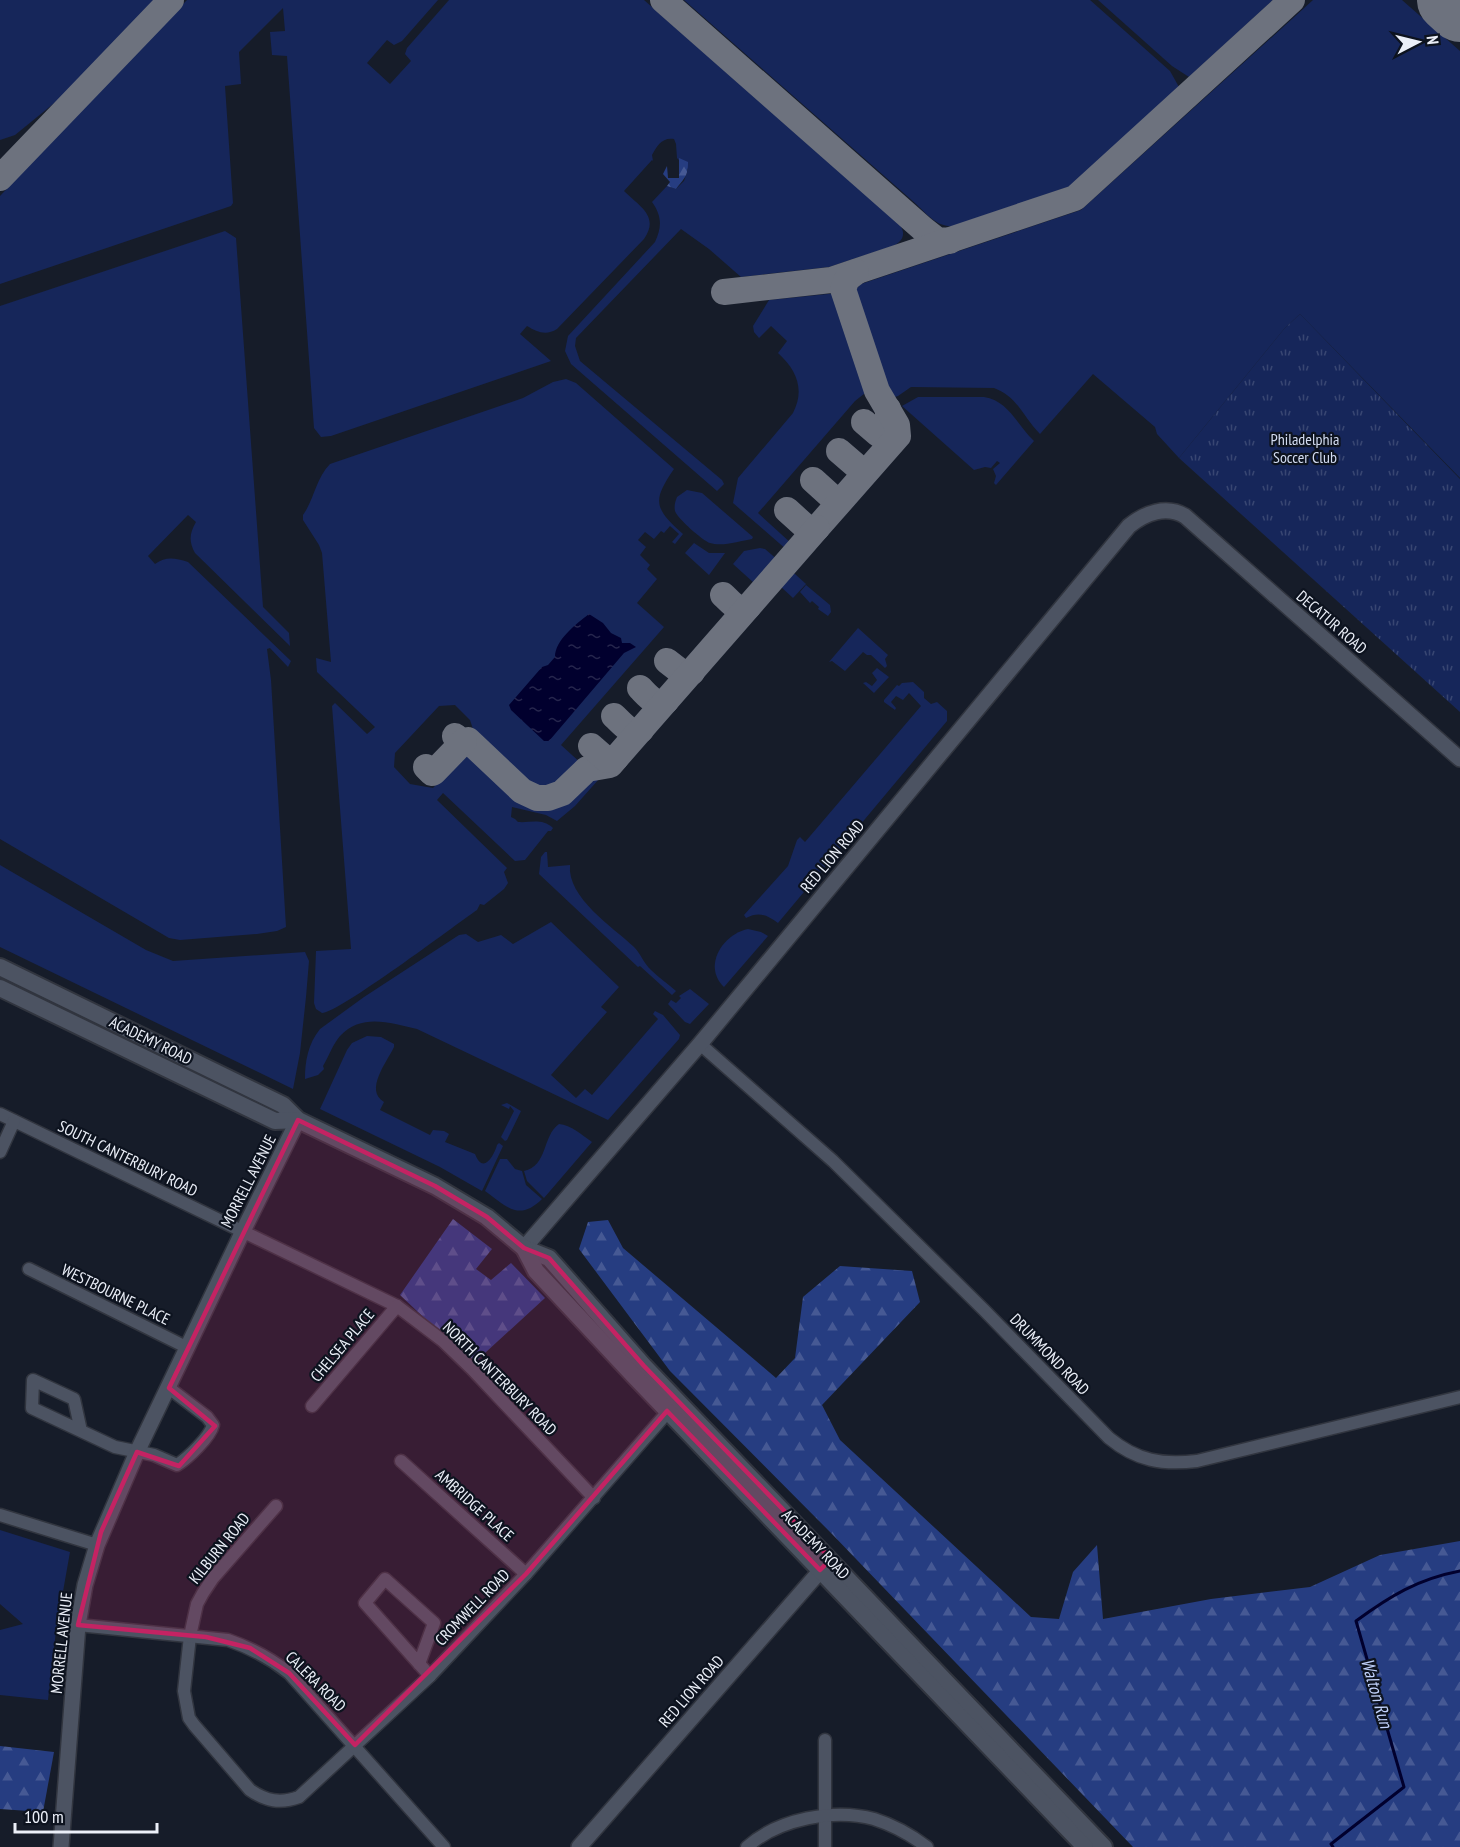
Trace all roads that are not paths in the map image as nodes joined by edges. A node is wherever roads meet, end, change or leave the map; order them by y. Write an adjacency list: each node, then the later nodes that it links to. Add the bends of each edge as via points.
1 (1179, 513): 2 (street, DECATUR ROAD); 5 (street, RED LION ROAD, via 1154,512 1129,526)
2 (1460, 759)
3 (0, 967): 7 (main road, ACADEMY ROAD, via 284,1105)
4 (0, 988): 7 (main road, ACADEMY ROAD, via 275,1121)
5 (700, 1044): 11 (street, RED LION ROAD); 16 (street, DRUMMOND ROAD, via 833,1161 1109,1438 1134,1455 1174,1464 1197,1461)
6 (0, 1114): 8 (street, SOUTH CANTERBURY ROAD)
7 (298, 1120): 10 (street, MORRELL AVENUE); 11 (main road, ACADEMY ROAD, via 443,1191 487,1217)
8 (14, 1121): 9 (street); 10 (street, SOUTH CANTERBURY ROAD)
9 (0, 1152)
10 (243, 1231): 13 (street, NORTH CANTERBURY ROAD); 14 (street, MORRELL AVENUE)
11 (524, 1248): 18 (main road, ACADEMY ROAD, via 549,1258 644,1366)
12 (29, 1269): 14 (street, WESTBOURNE PLACE)
13 (397, 1306): 17 (street, CHELSEA PLACE); 22 (street, NORTH CANTERBURY ROAD, via 472,1369)
14 (188, 1348): 15 (street, MORRELL AVENUE)
15 (169, 1388): 20 (street, MORRELL AVENUE); 20 (street, via 213,1425 177,1465)
16 (1460, 1397)
17 (312, 1406)
18 (673, 1406): 22 (street, CROMWELL ROAD); 26 (main road, ACADEMY ROAD)
19 (81, 1431): 19 (street, via 74,1400 33,1380 32,1408); 20 (street, via 115,1447)
20 (137, 1452): 25 (street, MORRELL AVENUE)
21 (401, 1461): 27 (street, AMBRIDGE PLACE)
22 (594, 1498): 27 (street, CROMWELL ROAD)
23 (276, 1506): 29 (street, KILBURN ROAD, via 202,1593)
24 (0, 1515): 25 (street)
25 (97, 1545): 28 (street, MORRELL AVENUE)
26 (825, 1565): 38 (street, RED LION ROAD); 42 (main road, ACADEMY ROAD); 43 (main road, ACADEMY ROAD)
27 (526, 1574): 31 (street, CROMWELL ROAD)
28 (78, 1625): 29 (street, CALERA ROAD); 36 (street, MORRELL AVENUE)
29 (190, 1636): 33 (street, CALERA ROAD, via 228,1640 270,1658 289,1673); 34 (street, KILBURN ROAD, via 184,1691 189,1718 250,1790)
30 (419, 1664): 30 (street, via 434,1623 385,1579 365,1603); 31 (street)
31 (430, 1676): 33 (street, CROMWELL ROAD)
32 (825, 1740): 35 (street)
33 (355, 1745): 34 (street, CROMWELL ROAD, via 299,1797 279,1802); 37 (street, CALERA ROAD)
34 (266, 1799)
35 (824, 1817): 39 (street, via 775,1829); 40 (street); 41 (street, via 872,1819 898,1828)
36 (61, 1847)
37 (444, 1847)
38 (579, 1847)
39 (747, 1847)
40 (825, 1847)
41 (927, 1847)
42 (1085, 1847)
43 (1104, 1847)

